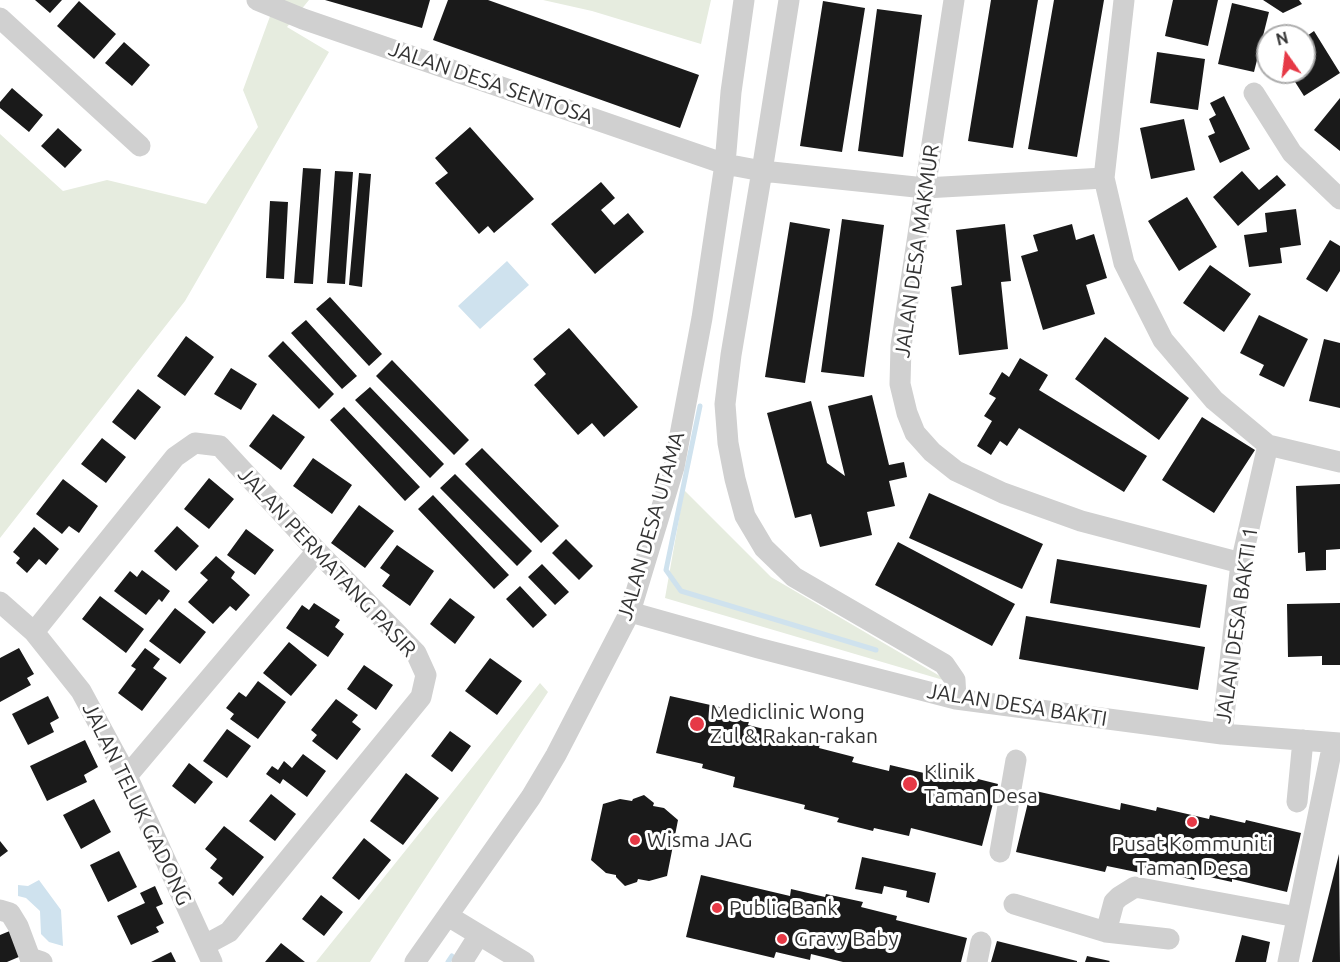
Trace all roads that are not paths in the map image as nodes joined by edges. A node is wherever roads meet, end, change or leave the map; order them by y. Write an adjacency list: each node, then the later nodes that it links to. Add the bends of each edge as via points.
1 (257, 0): 9 (street, JALAN DESA SENTOSA)
2 (744, 0): 9 (street, JALAN DESA UTAMA)
3 (789, 0): 10 (street)
4 (954, 0): 12 (street, JALAN DESA MAKMUR)
5 (1124, 0): 11 (street)
6 (0, 18): 8 (street)
7 (1254, 93): 13 (street, via 1292,153)
8 (140, 146)
9 (725, 164): 10 (street, JALAN DESA SENTOSA); 19 (street, JALAN DESA UTAMA, via 674,467)
10 (762, 171): 12 (street, JALAN DESA SENTOSA); 21 (street, via 725,404 728,443 745,516 764,548 794,577 944,664 955,680)
11 (1104, 178): 12 (street, JALAN DESA SENTOSA); 14 (street, via 1124,262 1163,340 1214,400)
12 (926, 188): 17 (street, JALAN DESA MAKMUR, via 900,345 900,384 915,433 932,453 956,471 1003,494 1081,521)
13 (1340, 199)
14 (1268, 445): 15 (street); 17 (street, JALAN DESA BAKTI 1)
15 (1340, 462)
16 (317, 551): 20 (street, JALAN PERMATANG PASIR, via 220,446 195,443 175,456); 26 (street); 36 (street, JALAN PERMATANG PASIR, via 416,653 426,675 421,697)
17 (1241, 563): 22 (street, JALAN DESA BAKTI 1)
18 (0, 602): 20 (street, JALAN TELUK GADONG)
19 (630, 612): 21 (street, JALAN DESA BAKTI); 31 (street, JALAN DESA UTAMA, via 531,797)
20 (34, 632): 26 (street, JALAN TELUK GADONG, via 81,691)
21 (956, 699): 22 (street, JALAN DESA BAKTI)
22 (1222, 734): 23 (street, JALAN DESA BAKTI)
23 (1303, 740): 24 (street, JALAN DESA BAKTI); 27 (street)
24 (1336, 743): 32 (street)
25 (1016, 760): 28 (street)
26 (127, 776): 36 (street, JALAN TELUK GADONG)
27 (1297, 802)
28 (1000, 852)
29 (1014, 904): 33 (street)
30 (0, 910): 37 (street, via 10,913 30,958)
31 (448, 916): 34 (street); 38 (street, JALAN DESA UTAMA)
32 (1297, 917): 33 (street, via 1136,887 1114,902); 41 (street)
33 (1107, 932): 35 (street)
34 (479, 935): 39 (street); 40 (street)
35 (1169, 939)
36 (209, 954)
37 (42, 962)
38 (415, 962)
39 (462, 962)
40 (524, 962)
41 (1288, 962)

